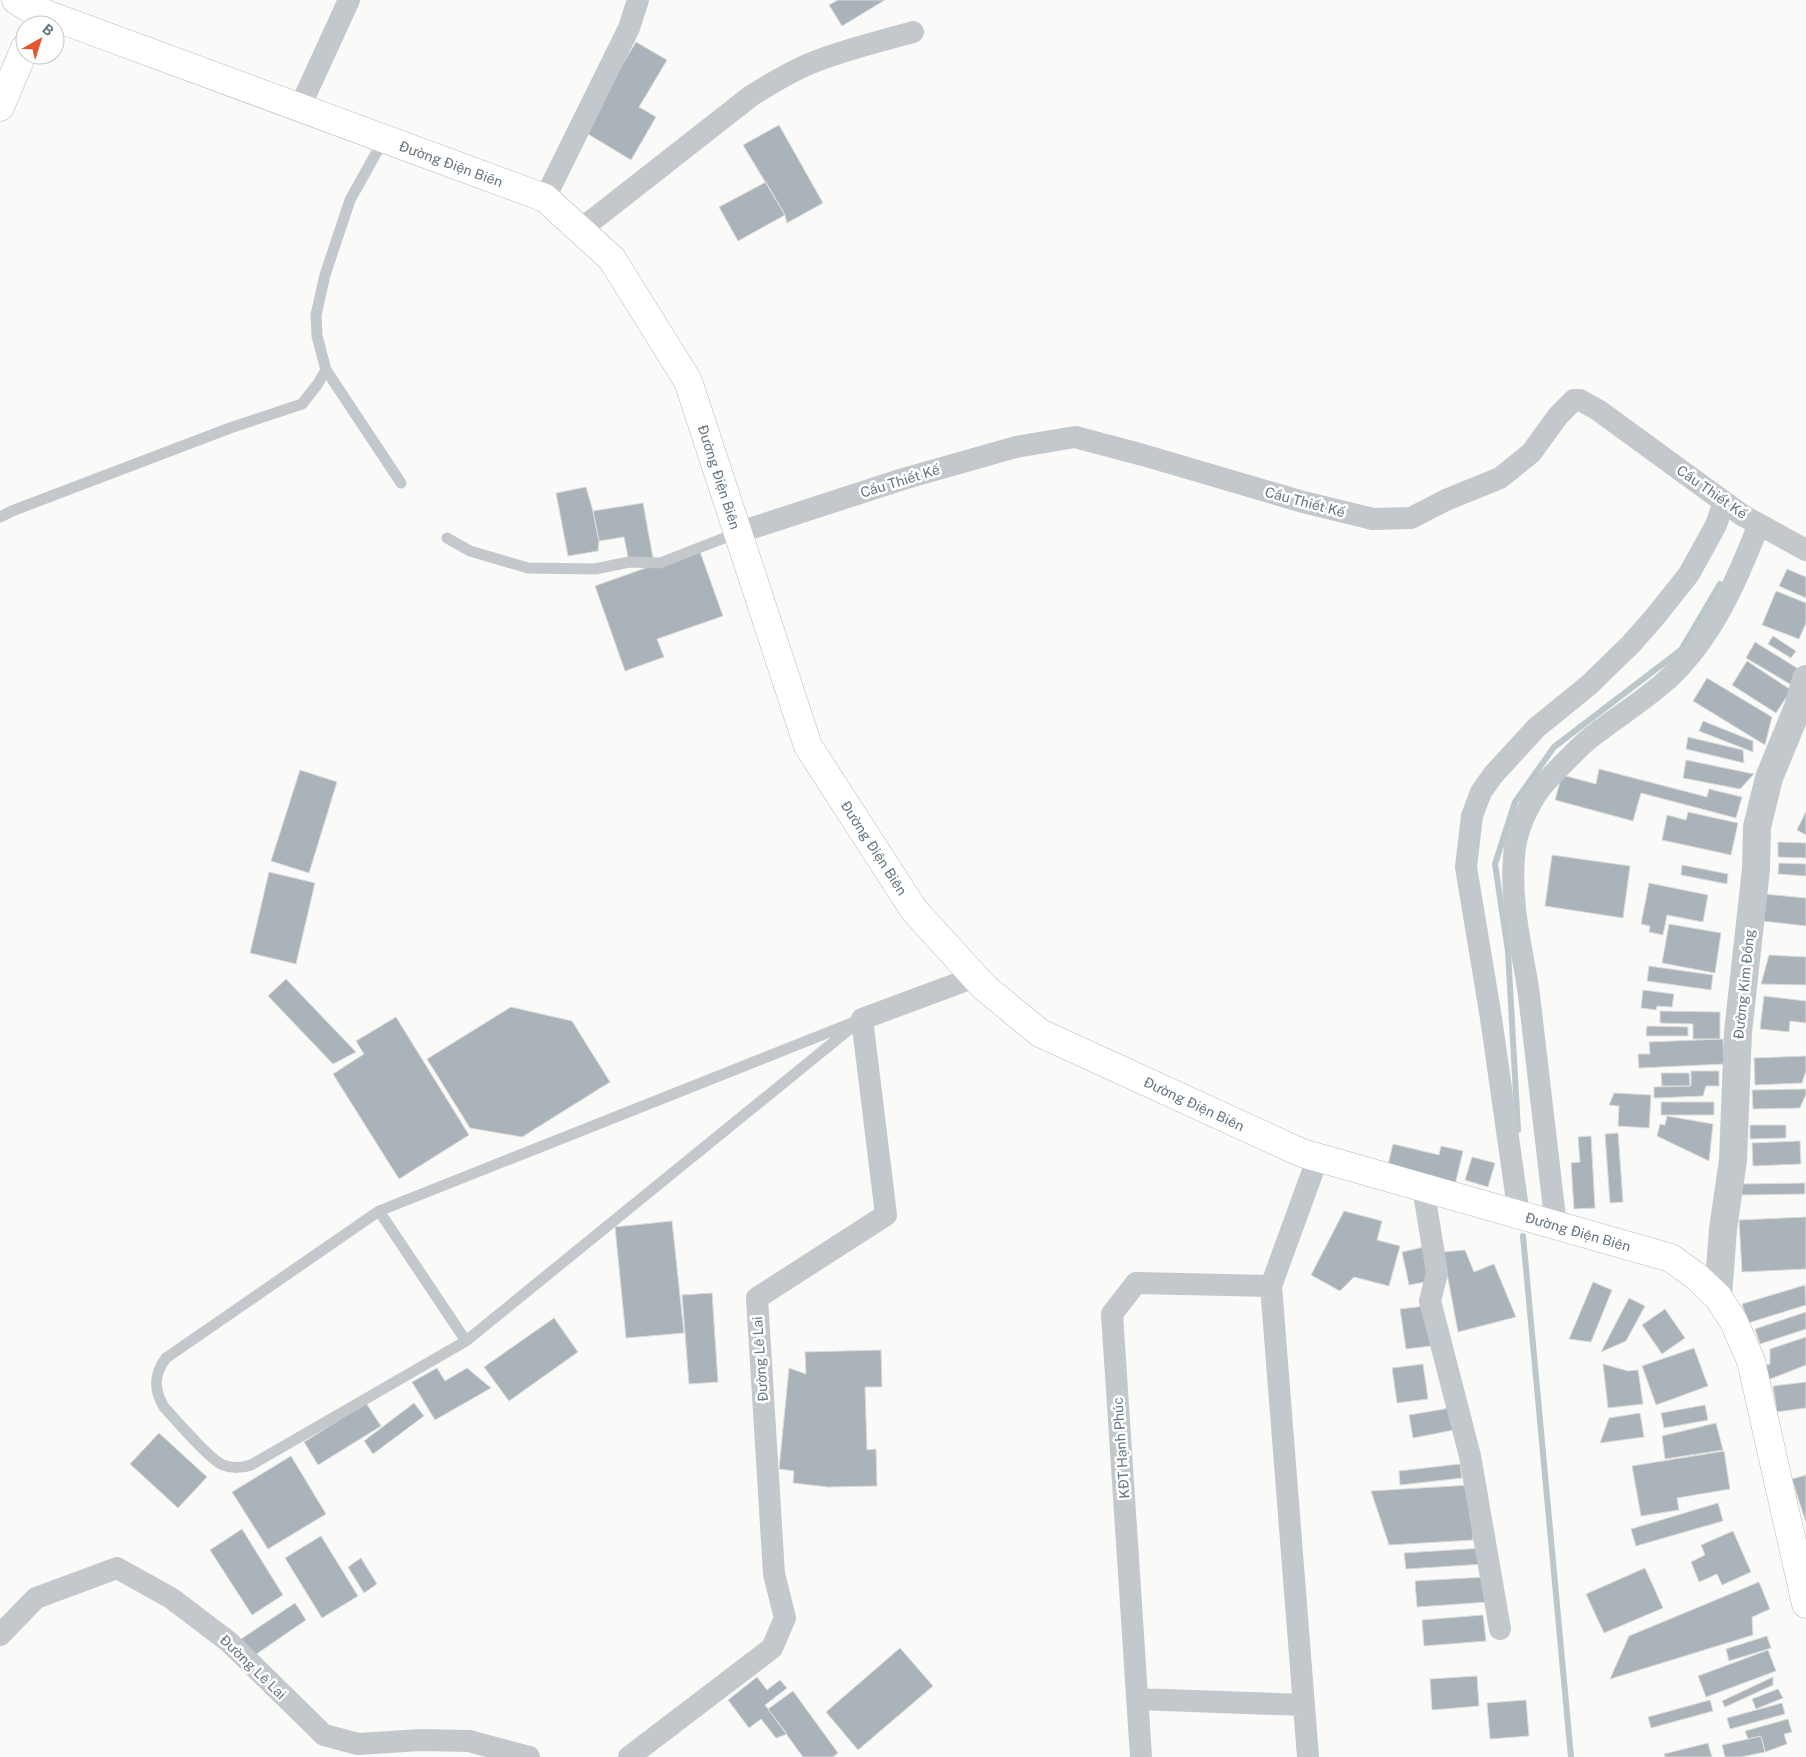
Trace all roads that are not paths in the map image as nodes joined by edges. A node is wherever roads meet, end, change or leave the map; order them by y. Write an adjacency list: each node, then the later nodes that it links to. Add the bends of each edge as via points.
1 (16, 0): 4 (main road, Đường Điện Biên)
2 (349, 0): 8 (street)
3 (638, 0): 10 (street, via 629,28)
4 (40, 12): 8 (main road, Đường Điện Biên)
5 (913, 32): 11 (street, via 839,52 779,78 751,96)
6 (17, 65): 7 (main road)
7 (2, 100)
8 (300, 107): 9 (main road, Đường Điện Biên)
9 (384, 139): 10 (main road, Đường Điện Biên); 12 (lane, via 350,200 325,275 316,315 317,336)
10 (545, 198): 11 (main road, Đường Điện Biên)
11 (580, 230): 17 (main road, Đường Điện Biên, via 612,259 688,382)
12 (326, 370): 13 (lane); 15 (lane, via 302,404 289,410 230,428)
13 (401, 483)
14 (1724, 502): 16 (street, Cầu Thiết Kế); 17 (street, Cầu Thiết Kế, via 1598,410 1574,400 1530,453 1500,478 1410,518 1373,519 1075,437 1016,447); 26 (street, via 1716,525 1693,567 1654,618 1589,685 1536,728 1493,775 1481,792 1472,816 1466,867)
15 (0, 517)
16 (1759, 524): 19 (street, Cầu Thiết Kế); 27 (street, via 1730,592 1692,654 1669,678 1589,739 1554,774 1537,793 1517,835 1512,882 1514,916 1528,992)
17 (737, 533): 18 (lane, via 660,563 629,562 595,569 528,568 470,550); 21 (main road, Đường Điện Biên, via 808,746 914,910)
18 (447, 538)
19 (1806, 550)
20 (1806, 679): 29 (street, Đường Kim Đồng, via 1769,778 1757,827 1756,869 1738,1032 1733,1160)
21 (975, 977): 22 (street); 23 (main road, Đường Điện Biên, via 1040,1033 1302,1153)
22 (862, 1019): 25 (lane); 30 (lane); 38 (street, Đường Lê Lai, via 886,1215 757,1298 774,1574 785,1618 772,1648)
23 (1318, 1157): 24 (main road, Đường Điện Biên); 28 (street)
24 (1423, 1187): 26 (main road, Đường Điện Biên); 32 (street, via 1437,1273 1430,1301 1470,1456)
25 (379, 1211): 30 (lane); 30 (lane, via 166,1358 155,1382 158,1398 164,1407 217,1462 231,1468 245,1467)
26 (1519, 1215): 27 (main road, Đường Điện Biên)
27 (1556, 1226): 29 (main road, Đường Điện Biên, via 1671,1258)
28 (1271, 1286): 34 (street, KĐT Hạnh Phúc, via 1136,1283 1112,1314); 35 (street)
29 (1718, 1297): 31 (main road, Đường Điện Biên, via 1734,1322 1751,1361)
30 (466, 1341)
31 (1806, 1604)
32 (1500, 1629)
33 (0, 1635): 36 (street, Đường Lê Lai, via 36,1598 117,1568 171,1598 229,1642 324,1735)
34 (1137, 1698): 35 (street); 39 (street, KĐT Hạnh Phúc)
35 (1304, 1705): 40 (street)
36 (342, 1748): 37 (street, Đường Lê Lai, via 421,1740 469,1741)
37 (529, 1757)
38 (629, 1757)
39 (1141, 1757)
40 (1308, 1757)

